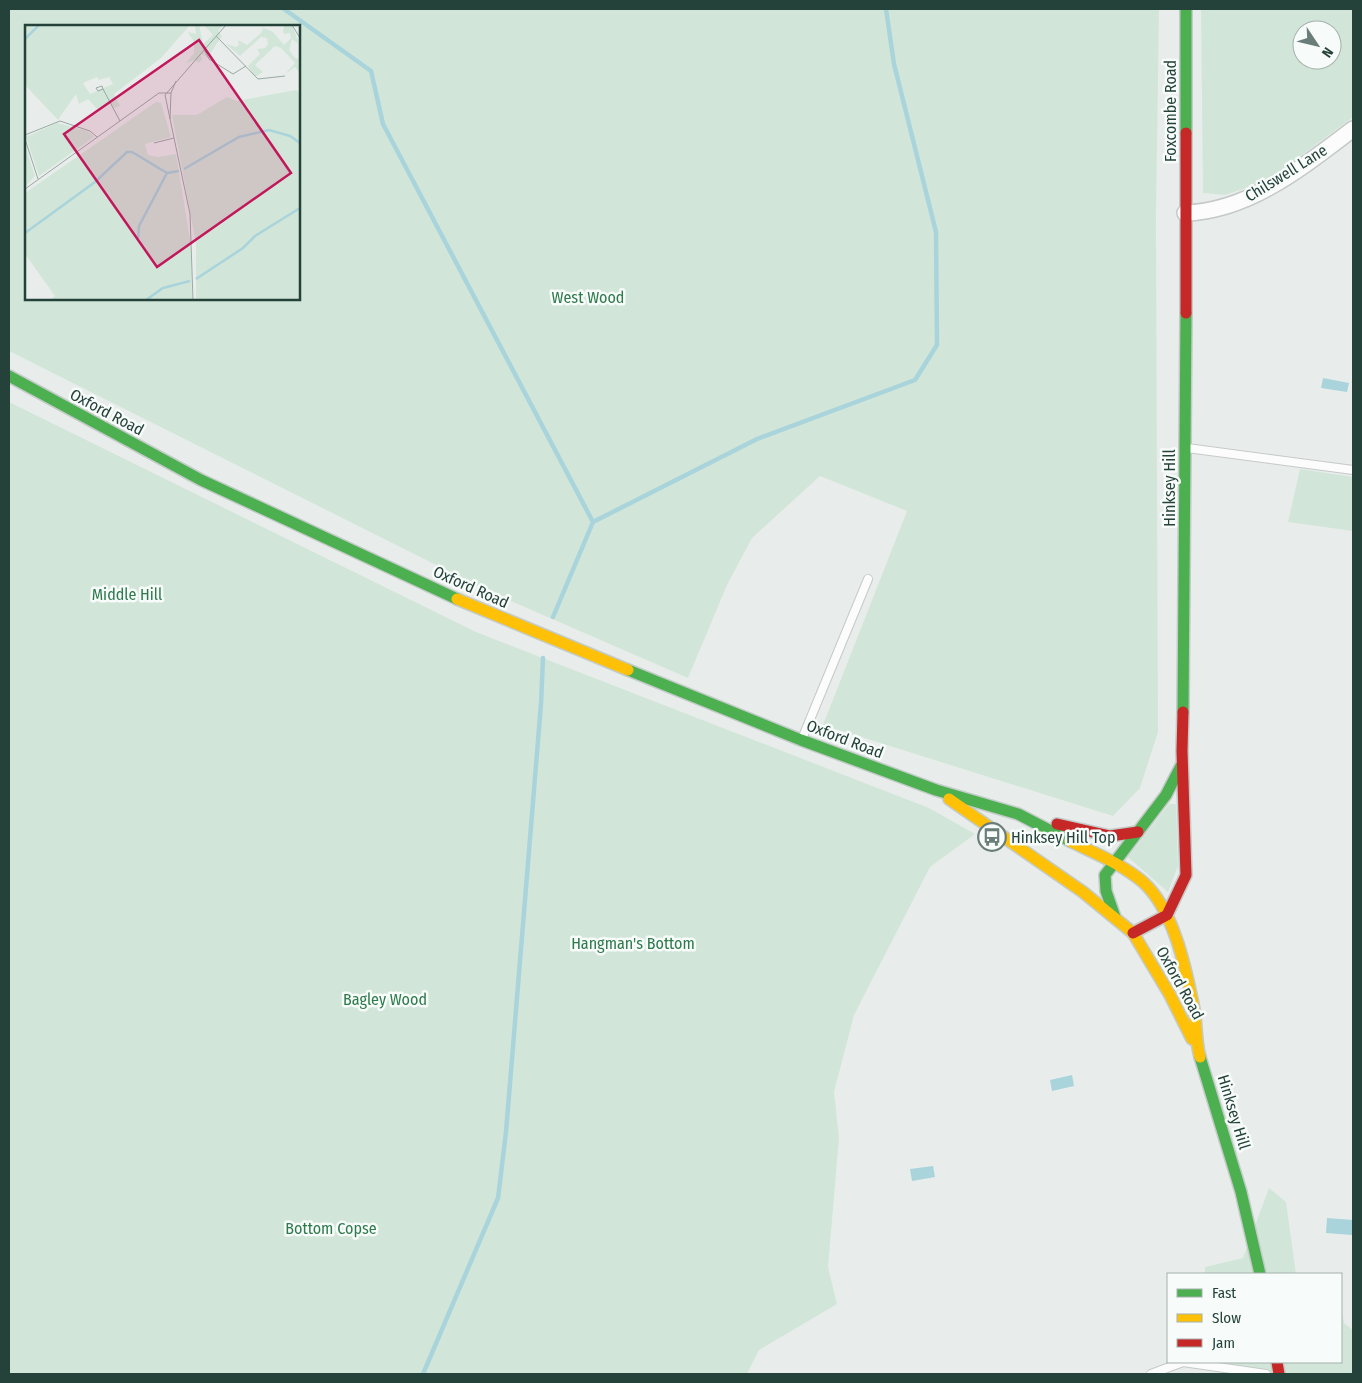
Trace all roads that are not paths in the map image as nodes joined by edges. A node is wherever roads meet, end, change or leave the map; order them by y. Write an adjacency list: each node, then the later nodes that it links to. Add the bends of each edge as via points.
1 (1186, 9): 3 (street, Foxcombe Road)
2 (1353, 129): 3 (street, Chilswell Lane, via 1244,201 1208,212)
3 (1185, 213): 5 (street, Hinksey Hill)
4 (9, 376): 8 (street, Oxford Road, via 202,480 308,531 485,612)
5 (1185, 448): 6 (lane); 9 (street, Hinksey Hill)
6 (1353, 470)
7 (868, 579): 8 (lane)
8 (801, 740): 10 (street, Oxford Road)
9 (1182, 764): 12 (street, Hinksey Hill, via 1166,795); 14 (street, Hinksey Hill, via 1186,874)
10 (936, 790): 11 (street, Oxford Road); 15 (street, Oxford Road)
11 (1018, 814): 12 (street, Oxford Road, via 1110,836); 13 (street, Oxford Road)
12 (1138, 832): 13 (street, Hinksey Hill)
13 (1113, 862): 14 (street, Oxford Road, via 1144,883); 15 (street, via 1105,875 1106,891)
14 (1167, 915): 16 (street); 17 (street, Oxford Road)
15 (1115, 917): 16 (street, Oxford Road)
16 (1133, 933): 18 (street, Oxford Road, via 1170,995)
17 (1182, 958): 18 (street, Hinksey Hill, via 1194,1006)
18 (1199, 1053): 19 (street, Hinksey Hill, via 1241,1192)
19 (1260, 1273)
20 (1180, 1363): 22 (lane)
21 (1190, 1363): 23 (lane)
22 (1151, 1374)
23 (1266, 1374)

